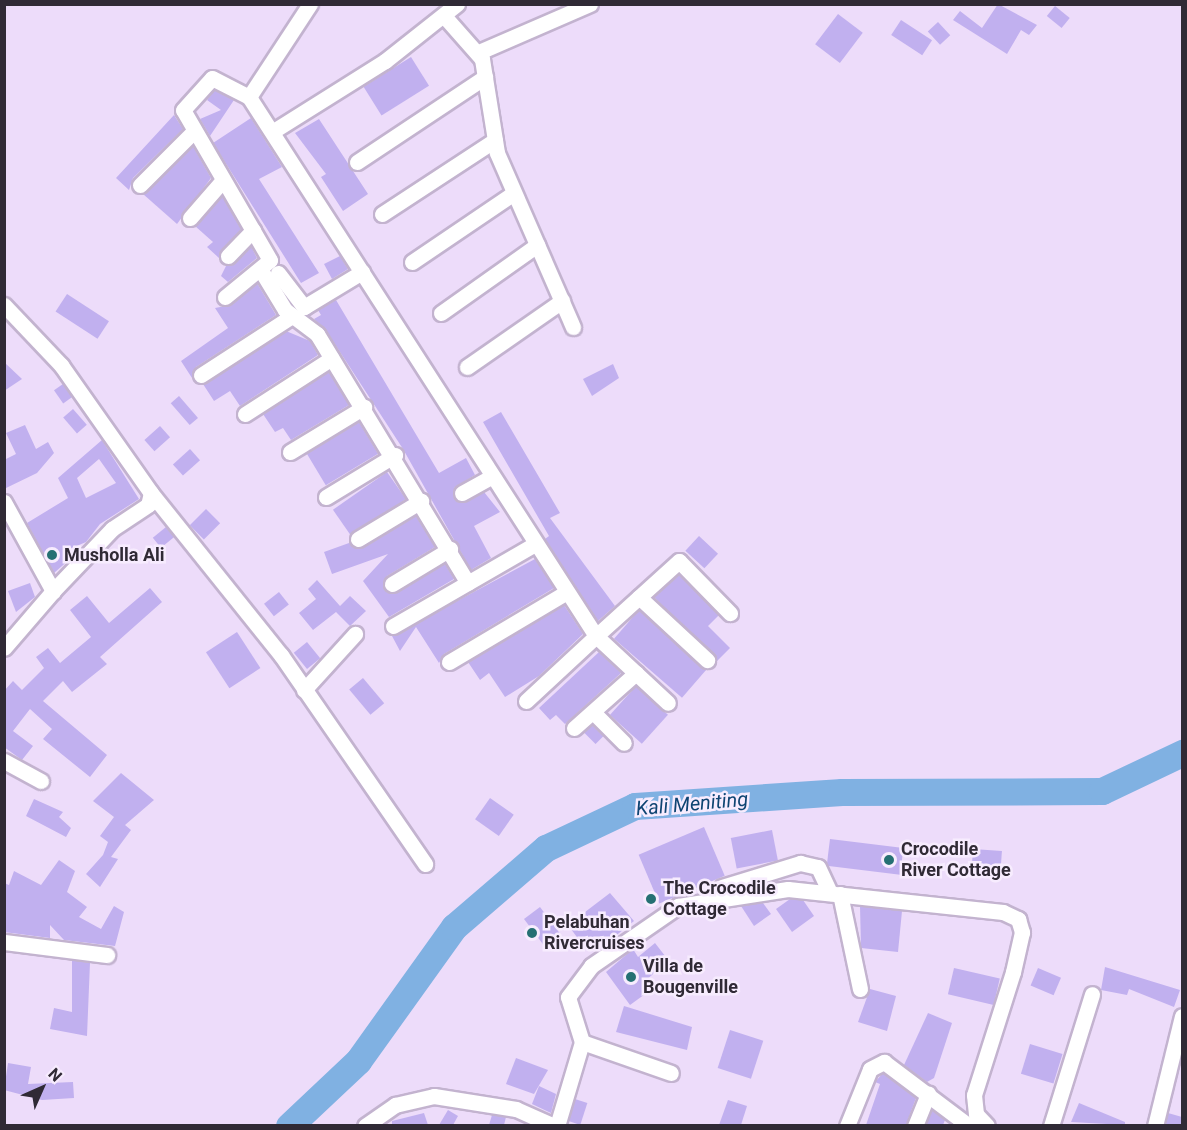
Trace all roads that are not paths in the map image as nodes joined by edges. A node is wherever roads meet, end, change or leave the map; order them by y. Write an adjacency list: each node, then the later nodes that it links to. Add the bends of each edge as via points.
1 (310, 4): 7 (street)
2 (457, 4): 4 (street)
3 (590, 4): 5 (street)
4 (445, 17): 5 (street); 8 (street)
5 (479, 52): 6 (street)
6 (485, 77): 10 (street); 11 (street)
7 (249, 97): 8 (street); 9 (street, via 217,79 205,81 183,110)
8 (275, 130): 22 (street)
9 (193, 132): 12 (street); 13 (street)
10 (495, 140): 14 (street); 15 (street)
11 (357, 162)
12 (223, 180): 16 (street); 17 (street)
13 (140, 185)
14 (514, 193): 18 (street); 20 (street)
15 (382, 214)
16 (190, 218)
17 (253, 230): 19 (street); 21 (street, via 270,260)
18 (537, 245): 25 (street); 27 (street)
19 (228, 256)
20 (412, 262)
21 (262, 272): 24 (street); 28 (street)
22 (362, 272): 23 (street, via 304,306); 37 (street)
23 (278, 273)
24 (225, 297)
25 (562, 301): 29 (street); 31 (street)
26 (4, 304): 38 (street, via 60,365)
27 (441, 313)
28 (292, 316): 30 (street, via 312,328); 32 (street)
29 (573, 327)
30 (332, 358): 33 (street); 34 (street)
31 (467, 367)
32 (201, 375)
33 (364, 406): 35 (street); 36 (street)
34 (245, 414)
35 (290, 452)
36 (395, 455): 40 (street); 41 (street)
37 (491, 477): 39 (street); 44 (street)
38 (152, 493): 48 (street, via 148,505 112,529); 59 (street)
39 (462, 493)
40 (326, 497)
41 (421, 501): 43 (street); 45 (street)
42 (4, 502): 48 (street)
43 (358, 539)
44 (535, 544): 46 (street); 49 (street)
45 (450, 549): 46 (street); 47 (street)
46 (468, 583): 52 (street)
47 (392, 584)
48 (53, 591): 55 (street)
49 (567, 592): 54 (street); 57 (street)
50 (639, 597): 51 (street, via 679,561); 54 (street); 56 (street)
51 (730, 613)
52 (393, 627)
53 (355, 634): 59 (street)
54 (596, 636): 58 (street); 60 (street)
55 (4, 648)
56 (707, 660)
57 (449, 662)
58 (636, 673): 61 (street); 62 (street)
59 (304, 690): 67 (street)
60 (526, 701)
61 (668, 703)
62 (594, 713): 63 (street); 64 (street)
63 (574, 728)
64 (624, 743)
65 (4, 760): 66 (street)
66 (41, 781)
67 (425, 864)
68 (722, 887): 69 (street, via 800,863 818,867)
69 (835, 893): 72 (street); 75 (street, via 766,890 705,898 650,923 618,942 571,990 568,1006); 83 (street, via 1007,912 1018,919 1022,932 1013,972 974,1095 975,1109)
70 (4, 942): 71 (street)
71 (107, 955)
72 (860, 988)
73 (1092, 994): 84 (street)
74 (1182, 1016): 85 (street)
75 (582, 1042): 76 (street); 79 (street)
76 (671, 1073)
77 (928, 1093): 80 (street, via 897,1068 877,1063); 81 (street); 82 (street)
78 (365, 1125): 79 (street, via 395,1105 434,1096 516,1109)
79 (555, 1125)
80 (847, 1125)
81 (915, 1125)
82 (969, 1125)
83 (987, 1125)
84 (1051, 1125)
85 (1155, 1125)

